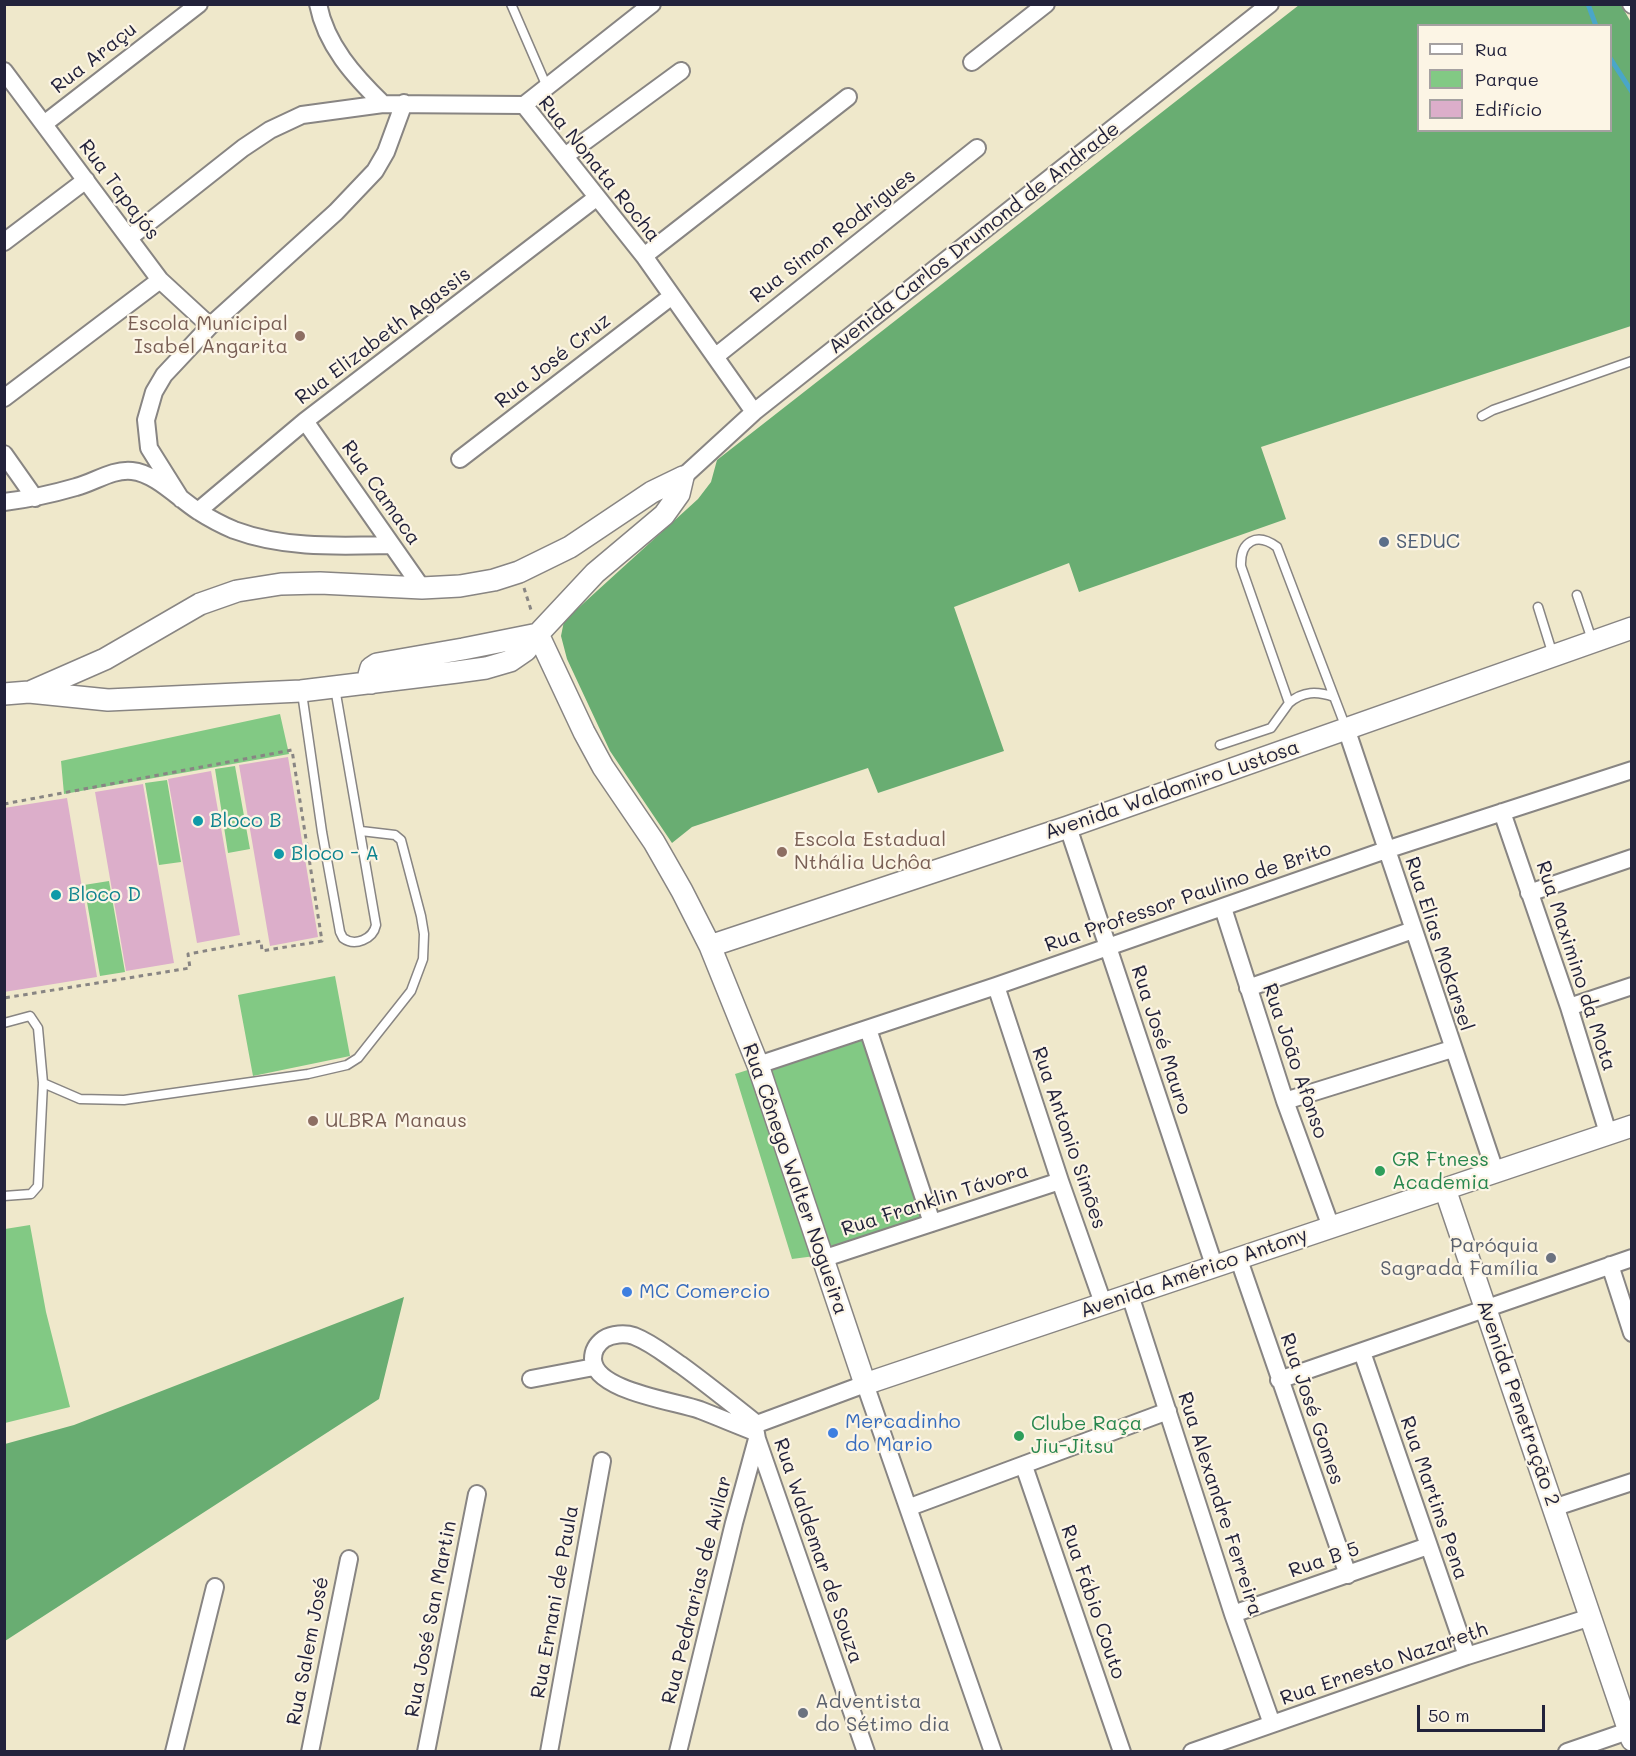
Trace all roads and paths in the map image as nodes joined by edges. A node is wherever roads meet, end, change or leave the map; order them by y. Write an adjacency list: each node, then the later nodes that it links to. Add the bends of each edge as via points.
1 (199, 4): 15 (street, Rua Araçu)
2 (318, 4): 13 (street, via 328,38)
3 (511, 4): 10 (lane)
4 (652, 4): 10 (street)
5 (1046, 4): 7 (street)
6 (1270, 4): 29 (street, Avenida Carlos Drumond de Andrade)
7 (972, 62)
8 (681, 71): 17 (street)
9 (6, 78): 15 (street, Rua Tapajós)
10 (547, 87): 14 (street)
11 (848, 97): 22 (street)
12 (404, 103): 13 (street, Rua Nonata Rocha); 14 (street, Rua Nonata Rocha); 25 (street, via 375,171 336,212)
13 (382, 104): 20 (street, Rua Nonata Rocha, via 302,115 270,130)
14 (524, 105): 17 (street, Rua Nonata Rocha)
15 (44, 124): 18 (street, Rua Tapajós)
16 (977, 148): 26 (street, Rua Simon Rodrigues)
17 (565, 156): 19 (street, Rua Nonata Rocha)
18 (86, 180): 20 (street, Rua Tapajós); 21 (street)
19 (596, 198): 22 (street, Rua Nonata Rocha); 31 (street, Rua Elizabeth Agassis)
20 (129, 238): 23 (street, Rua Tapajós)
21 (4, 242)
22 (644, 256): 24 (street, Rua Nonata Rocha)
23 (160, 280): 25 (street, Rua Tapajós); 28 (street)
24 (672, 296): 26 (street, Rua Nonata Rocha); 33 (street, Rua José Cruz)
25 (210, 326): 36 (street, via 164,375 146,420 149,448)
26 (716, 356): 29 (street, Rua Nonata Rocha)
27 (1632, 361): 30 (lane)
28 (4, 398)
29 (754, 411): 34 (street, Avenida Carlos Drumond de Andrade)
30 (1482, 416)
31 (305, 422): 38 (street, Rua Elizabeth Agassis); 39 (street, Rua Camaca)
32 (4, 454): 35 (street)
33 (460, 459)
34 (683, 477): 40 (street, Avenida Carlos Drumond de Andrade, via 652,492 570,547); 45 (street, Avenida Carlos Drumond de Andrade, via 679,494 664,515 595,573)
35 (34, 498): 36 (street, via 128,471 143,473); 37 (street)
36 (181, 499): 38 (street)
37 (4, 502)
38 (198, 511): 39 (street, via 234,530 277,542)
39 (392, 545): 41 (street, Rua Camaca)
40 (519, 572): 41 (street, Avenida Carlos Drumond de Andrade, via 460,586); 45 (path)
41 (422, 588): 50 (street, Avenida Carlos Drumond de Andrade, via 320,583 237,591 200,604 105,659)
42 (1577, 595): 46 (lane)
43 (1538, 607): 47 (lane)
44 (1632, 628): 46 (street, Avenida Waldomiro Lustosa)
45 (538, 634): 48 (street, Avenida Carlos Drumond de Andrade, via 510,662); 66 (street, Rua Cônego Walter Nogueira, via 603,767 654,842)
46 (1592, 641): 47 (street, Avenida Waldomiro Lustosa)
47 (1552, 655): 54 (street, Avenida Waldomiro Lustosa)
48 (335, 687): 49 (street, Avenida Carlos Drumond de Andrade); 60 (lane)
49 (301, 691): 50 (street, Avenida Carlos Drumond de Andrade, via 108,700); 60 (lane, via 340,932 350,942 370,938 376,925)
50 (28, 692): 51 (street, Avenida Carlos Drumond de Andrade)
51 (4, 694)
52 (1334, 697): 53 (lane, via 1309,693); 53 (lane, via 1277,548 1269,541 1256,539 1246,544 1240,554 1241,566); 54 (lane)
53 (1289, 703): 55 (lane, via 1271,729)
54 (1346, 729): 59 (street, Avenida Waldomiro Lustosa); 61 (street, Rua Elias Mokarsel)
55 (1220, 745)
56 (1632, 770): 58 (street, Rua Professor Paulino de Brito)
57 (4, 804): 71 (path, via 292,750 322,941 262,951 261,941 219,948 188,954 190,968)
58 (1502, 812): 61 (street, Rua Professor Paulino de Brito); 63 (street, Rua Maximino da Mota)
59 (1068, 827): 66 (street, Avenida Waldomiro Lustosa); 67 (street, Rua José Mauro)
60 (361, 831): 77 (lane, via 394,835 401,840 424,934 423,959 411,991 358,1058 347,1065 308,1074 124,1100 80,1099)
61 (1386, 850): 64 (street, Rua Professor Paulino de Brito); 65 (street, Rua Elias Mokarsel)
62 (1632, 858): 63 (street)
63 (1529, 894): 72 (street, Rua Maximino da Mota)
64 (1223, 908): 67 (street, Rua Professor Paulino de Brito); 70 (street, Rua João Afonso)
65 (1413, 930): 70 (street); 75 (street, Rua Elias Mokarsel)
66 (710, 946): 76 (street, Rua Cônego Walter Nogueira)
67 (1108, 947): 68 (street, Rua Professor Paulino de Brito); 90 (street, Rua José Mauro)
68 (996, 986): 74 (street, Rua Professor Paulino de Brito); 82 (street, Rua Antonio Simões)
69 (1632, 986): 72 (street)
70 (1248, 988): 78 (street, Rua João Afonso)
71 (4, 998)
72 (1569, 1007): 80 (street, Rua Maximino da Mota)
73 (4, 1023): 77 (lane, via 30,1016 38,1028)
74 (868, 1029): 76 (street, Rua Professor Paulino de Brito); 85 (street)
75 (1452, 1049): 78 (street); 81 (street, Rua Elias Mokarsel)
76 (758, 1065): 89 (street, Rua Cônego Walter Nogueira)
77 (43, 1083): 84 (lane, via 38,1186 31,1194)
78 (1285, 1101): 86 (street, Rua João Afonso)
79 (1632, 1126): 80 (street, Avenida Américo Antony)
80 (1608, 1133): 81 (street, Avenida Américo Antony)
81 (1495, 1172): 83 (street, Avenida Américo Antony)
82 (1060, 1181): 85 (street, Rua Franklin Távora); 93 (street, Rua Antonio Simões)
83 (1445, 1189): 86 (street, Avenida Américo Antony); 94 (street, Avenida Penetração 2)
84 (4, 1197)
85 (932, 1223): 89 (street, Rua Franklin Távora)
86 (1331, 1227): 87 (street, Avenida Américo Antony)
87 (1238, 1257): 90 (street, Avenida Américo Antony); 99 (street, Rua José Gomes)
88 (1632, 1258): 91 (street)
89 (822, 1259): 100 (street, Rua Cônego Walter Nogueira)
90 (1214, 1265): 92 (street, Avenida Américo Antony)
91 (1610, 1265): 94 (street); 95 (street)
92 (1130, 1295): 93 (street, Avenida Américo Antony); 101 (street, Rua Alexandre Ferreira)
93 (1103, 1303): 100 (street, Avenida Américo Antony)
94 (1485, 1308): 96 (street); 108 (street, Avenida Penetração 2)
95 (1632, 1333)
96 (1362, 1352): 99 (street); 109 (street, Rua Martins Pena)
97 (594, 1367): 98 (street); 102 (street, Rua Waldemar de Souza, via 604,1377 639,1394 699,1410); 102 (street, Rua Waldemar de Souza, via 595,1349 603,1340 611,1335 633,1335 662,1352)
98 (531, 1379)
99 (1279, 1380): 111 (street, Rua José Gomes)
100 (865, 1384): 102 (street, Avenida Américo Antony); 107 (street, Rua Cônego Walter Nogueira)
101 (1168, 1411): 104 (street); 113 (street, Rua Alexandre Ferreira)
102 (757, 1432): 122 (street, Rua Pedrarias de Avilar); 123 (street, Rua Waldemar de Souza)
103 (602, 1461): 121 (street, Rua Ernani de Paula)
104 (1023, 1466): 107 (street); 125 (street, Rua Fábio Couto)
105 (1632, 1482): 108 (street)
106 (477, 1494): 120 (street, Rua José San Martin)
107 (910, 1508): 124 (street, Rua Cônego Walter Nogueira)
108 (1553, 1508): 114 (street, Avenida Penetração 2)
109 (1428, 1546): 111 (street, Rua B 5); 115 (street, Rua Martins Pena)
110 (349, 1559): 119 (street, Rua Salem José)
111 (1348, 1575): 113 (street, Rua B 5)
112 (215, 1587): 118 (street)
113 (1233, 1614): 116 (street, Rua Alexandre Ferreira)
114 (1591, 1617): 115 (street, Rua Ernesto Nazareth); 117 (street, Avenida Penetração 2)
115 (1467, 1656): 116 (street, Rua Ernesto Nazareth)
116 (1272, 1724): 126 (street, Rua Ernesto Nazareth)
117 (1630, 1735): 127 (street)
118 (174, 1752)
119 (309, 1752)
120 (426, 1752)
121 (549, 1752)
122 (678, 1752)
123 (866, 1752)
124 (993, 1752)
125 (1122, 1752)
126 (1192, 1752)
127 (1567, 1752)

